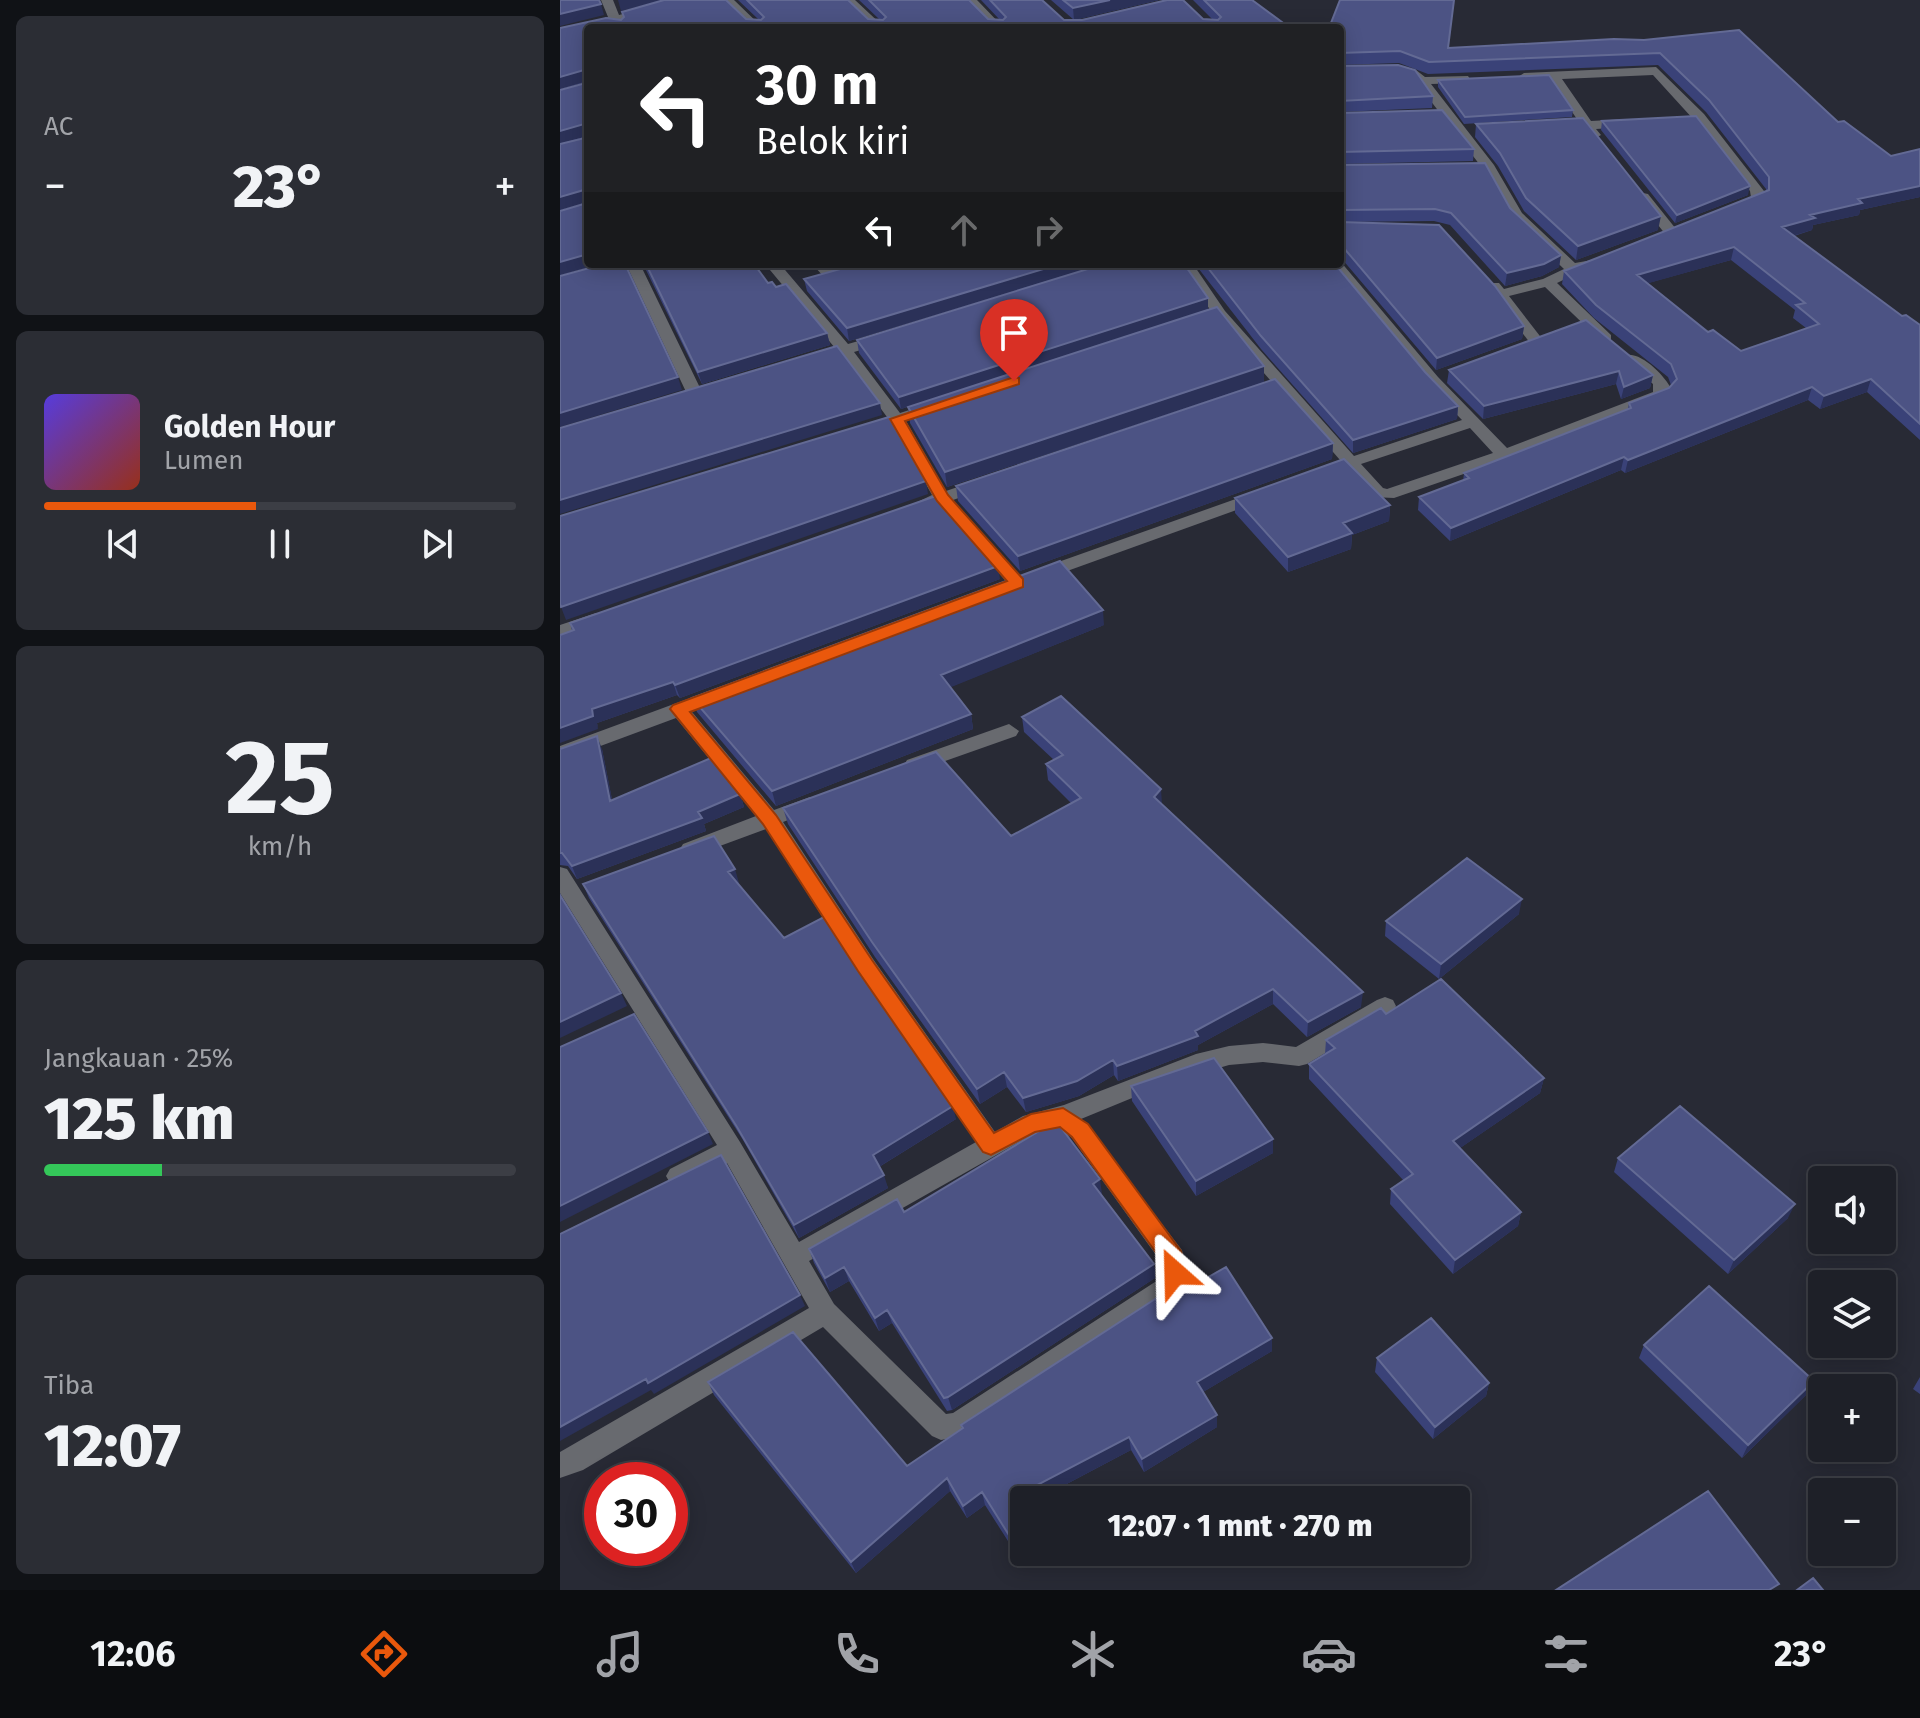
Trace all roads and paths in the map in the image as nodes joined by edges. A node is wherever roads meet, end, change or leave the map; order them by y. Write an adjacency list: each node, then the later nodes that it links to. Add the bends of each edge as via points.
1 (607, 0): 6 (street)
2 (690, 0): 6 (street)
3 (727, 0): 7 (street)
4 (848, 0): 8 (street)
5 (970, 0): 9 (street)
6 (616, 24)
7 (753, 24)
8 (875, 24)
9 (994, 24)
10 (584, 29): 11 (street)
11 (560, 33)
12 (1399, 70): 16 (street)
13 (1554, 76): 14 (street); 20 (street); 26 (street, via 1656,71 1757,191 1758,199)
14 (1511, 78)
15 (1482, 79): 16 (street)
16 (1425, 81): 17 (street)
17 (1446, 115): 18 (street); 22 (street)
18 (1431, 116)
19 (1643, 122): 20 (street)
20 (1587, 126): 21 (street); 24 (street)
21 (1556, 127)
22 (1462, 131): 23 (street); 33 (street, via 1516,215)
23 (1478, 131)
24 (1606, 150)
25 (1634, 185): 27 (street, via 1678,229)
26 (1725, 213)
27 (1657, 237)
28 (1601, 258): 33 (street)
29 (635, 268): 42 (street)
30 (786, 268): 35 (street)
31 (1188, 268): 48 (street, via 1213,316)
32 (1339, 268): 45 (street, via 1440,377)
33 (1573, 269): 36 (street)
34 (1481, 272): 37 (street)
35 (818, 277): 40 (street)
36 (1548, 282): 37 (street); 47 (street, via 1581,325 1664,390)
37 (1501, 294): 39 (street)
38 (905, 332): 40 (street)
39 (1535, 340)
40 (845, 350): 41 (street); 44 (street)
41 (800, 363)
42 (695, 394)
43 (956, 400): 44 (street)
44 (897, 419): 46 (street); 52 (street)
45 (1473, 422): 47 (street); 48 (street)
46 (853, 433)
47 (1504, 455): 48 (street, via 1388,494 1378,493)
48 (1348, 463): 50 (street)
49 (1001, 478): 52 (street)
50 (1303, 479)
51 (1273, 490): 52 (street, via 1010,586)
52 (942, 498): 53 (street)
53 (898, 513)
54 (619, 611): 55 (street)
55 (560, 632)
56 (738, 687): 57 (street)
57 (679, 709): 59 (street); 62 (street)
58 (1009, 731): 60 (street)
59 (560, 754)
60 (895, 772)
61 (825, 798): 62 (street)
62 (770, 819): 63 (street); 67 (street)
63 (671, 856)
64 (570, 888): 68 (street, via 636,1014)
65 (1385, 1006): 66 (street, via 1299,1057 1271,1050 1214,1057 1151,1078)
66 (1063, 1118): 67 (street, via 1031,1123); 71 (street, via 1080,1131 1173,1258 1175,1273 1167,1288 957,1426 941,1427)
67 (991, 1145): 70 (street)
68 (732, 1149): 69 (street); 70 (street)
69 (653, 1189)
70 (795, 1257): 71 (street)
71 (825, 1312): 72 (street)
72 (560, 1465)

